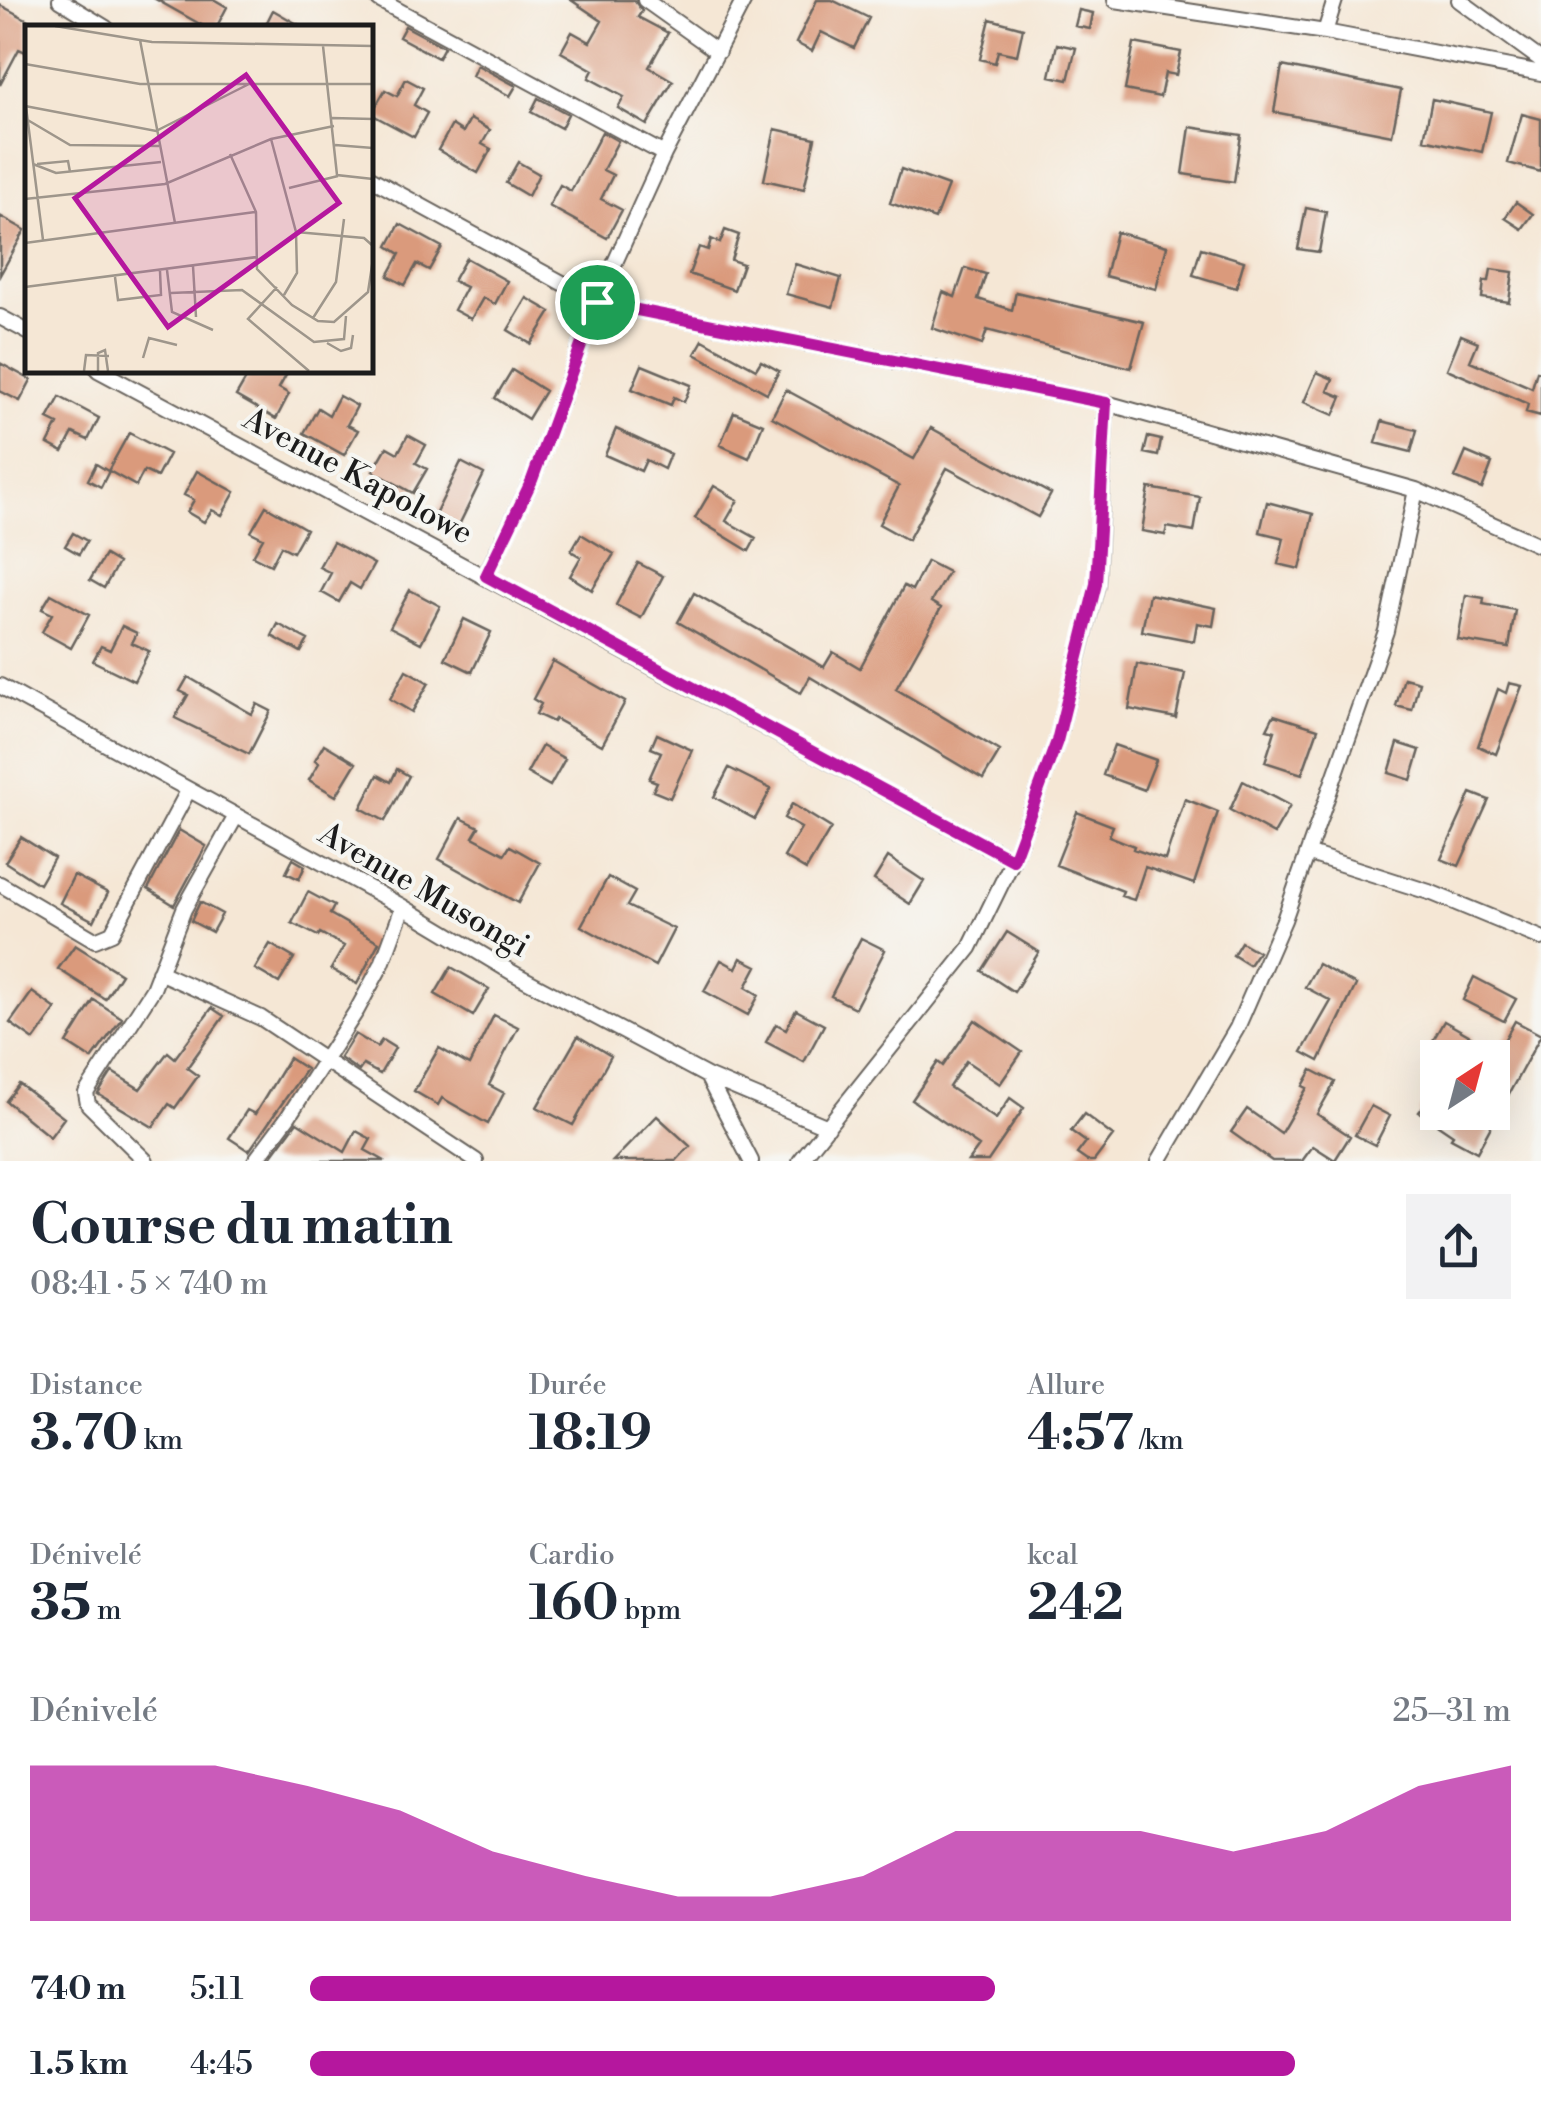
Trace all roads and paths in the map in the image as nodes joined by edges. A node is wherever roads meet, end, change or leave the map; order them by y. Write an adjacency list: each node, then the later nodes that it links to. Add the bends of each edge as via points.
1 (60, 0): 8 (street)
2 (379, 0): 13 (street)
3 (645, 0): 10 (street)
4 (744, 0): 10 (street)
5 (1115, 0): 9 (street)
6 (1335, 0): 9 (street)
7 (1459, 0): 11 (street)
8 (101, 25)
9 (1325, 32): 12 (street)
10 (718, 52): 13 (street)
11 (1541, 60)
12 (1541, 74)
13 (664, 154): 15 (street)
14 (372, 179): 15 (street)
15 (597, 302): 19 (street); 22 (street, via 532,480)
16 (0, 317): 17 (street)
17 (25, 330)
18 (102, 372): 22 (street, Avenue Kapolowe)
19 (1106, 403): 20 (street); 27 (street, via 1096,584 1057,741)
20 (1416, 490): 21 (street); 26 (street, via 1386,631)
21 (1541, 546)
22 (486, 576): 27 (street, Avenue Kapolowe)
23 (0, 686): 24 (street, Avenue Musongi)
24 (188, 791): 25 (street, Avenue Musongi); 28 (street, via 104,939 95,940)
25 (236, 816): 29 (street, Avenue Musongi); 31 (street, via 184,909)
26 (1310, 854): 30 (street, via 1432,893); 35 (street, via 1237,1028)
27 (1013, 860): 34 (street, via 970,948)
28 (0, 884)
29 (403, 908): 32 (street, via 382,964); 33 (street, Avenue Musongi)
30 (1541, 938)
31 (159, 972): 32 (street, via 261,1018); 36 (street, via 86,1093 88,1104)
32 (326, 1058): 37 (street); 38 (street)
33 (707, 1076): 34 (street, Avenue Musongi); 39 (street)
34 (828, 1127): 40 (street)
35 (1167, 1158)
36 (146, 1161)
37 (254, 1161)
38 (476, 1161)
39 (751, 1161)
40 (800, 1161)

